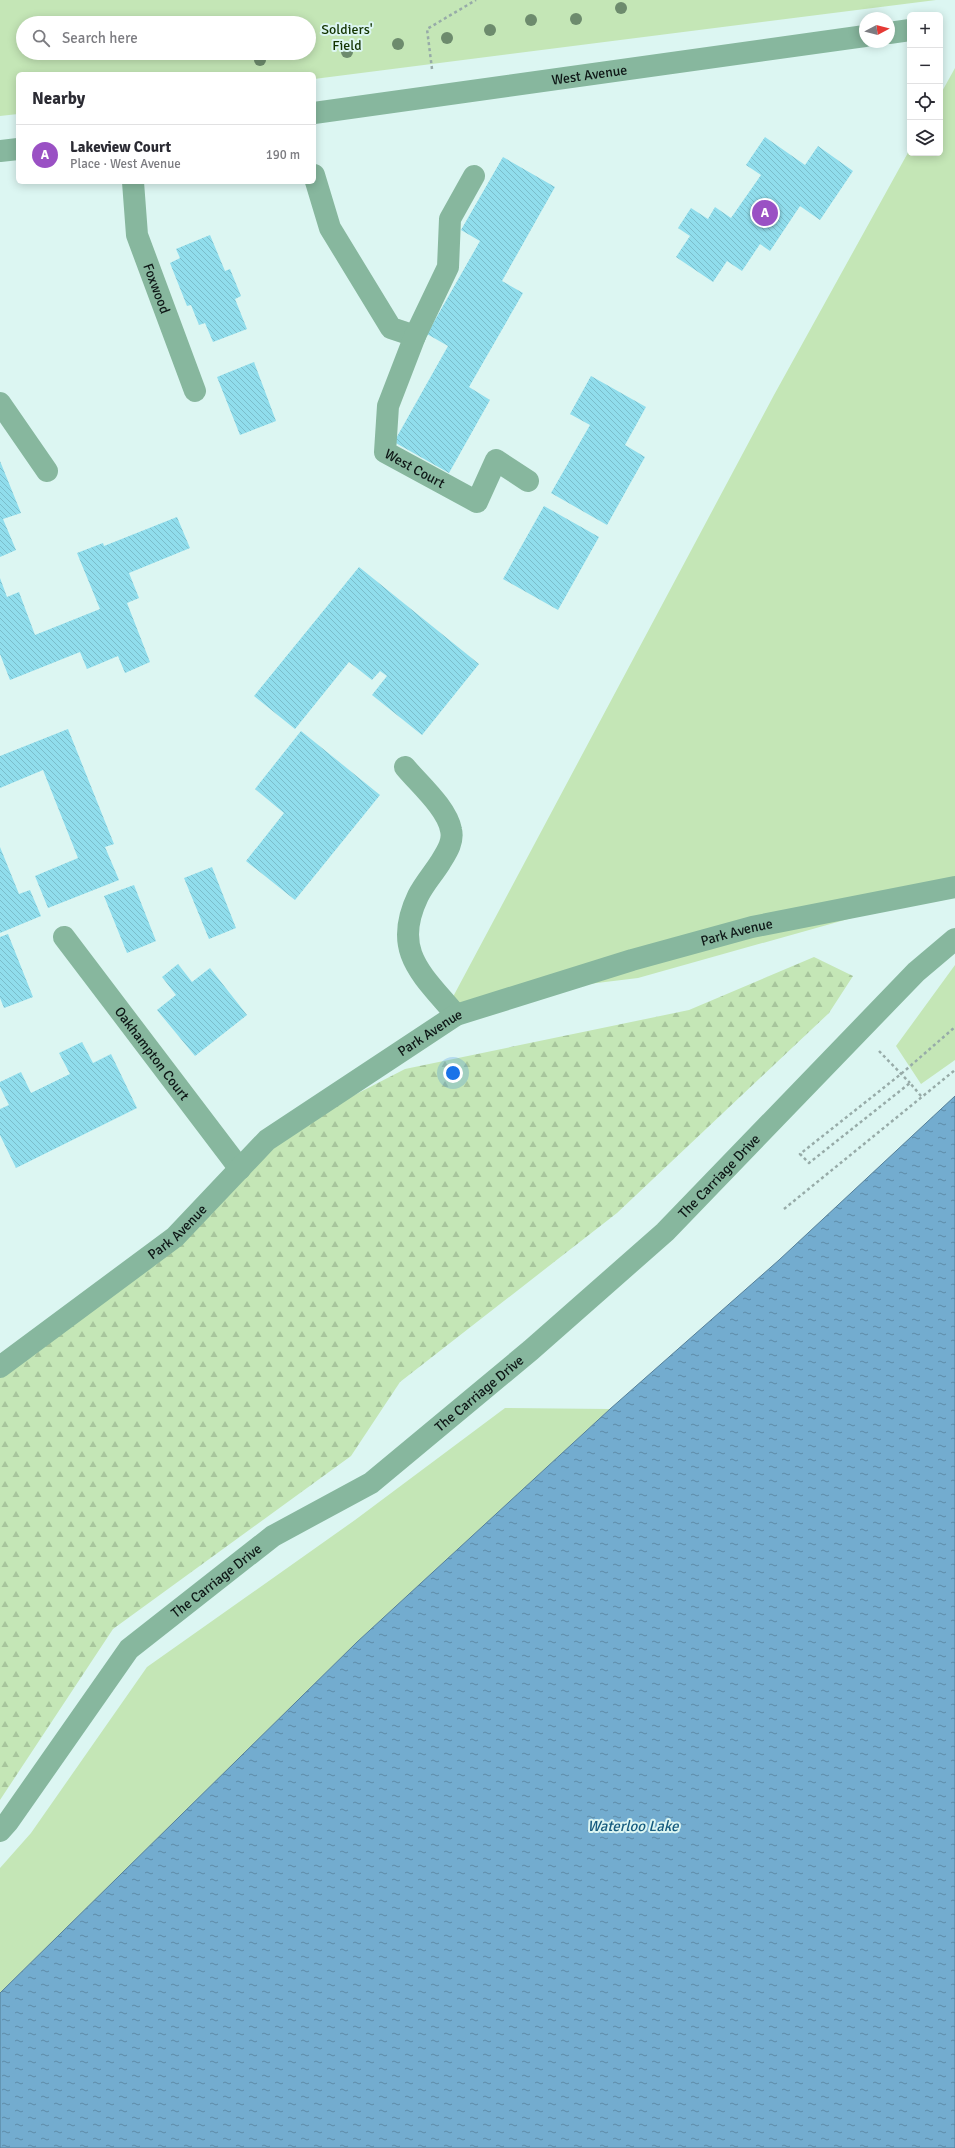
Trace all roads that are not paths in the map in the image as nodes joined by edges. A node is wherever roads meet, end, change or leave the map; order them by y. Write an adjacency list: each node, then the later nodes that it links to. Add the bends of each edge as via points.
1 (907, 30): 2 (street)
2 (895, 32)
3 (859, 37): 4 (street, West Avenue)
4 (316, 112)
5 (16, 149): 6 (street)
6 (0, 151)
7 (474, 176): 10 (street, West Court, via 450,219 448,267)
8 (316, 182): 10 (street, via 330,228 391,328)
9 (133, 184): 11 (street, Foxwood, via 137,235)
10 (416, 336): 14 (street, West Court, via 388,406 384,452 477,502 496,460)
11 (195, 391)
12 (0, 403): 13 (street)
13 (47, 471)
14 (528, 481)
15 (405, 767): 19 (street, via 445,813 452,840 418,896 407,930 408,950 418,969)
16 (955, 887): 19 (street, Park Avenue, via 752,927 632,960)
17 (64, 937): 20 (street, Oakhampton Court)
18 (955, 939): 22 (street, The Carriage Drive, via 916,972 665,1232 531,1350 371,1483 273,1536 128,1649)
19 (456, 1015): 20 (street, Park Avenue, via 267,1140)
20 (240, 1169): 21 (street, Park Avenue, via 175,1237)
21 (0, 1368)
22 (0, 1831)

